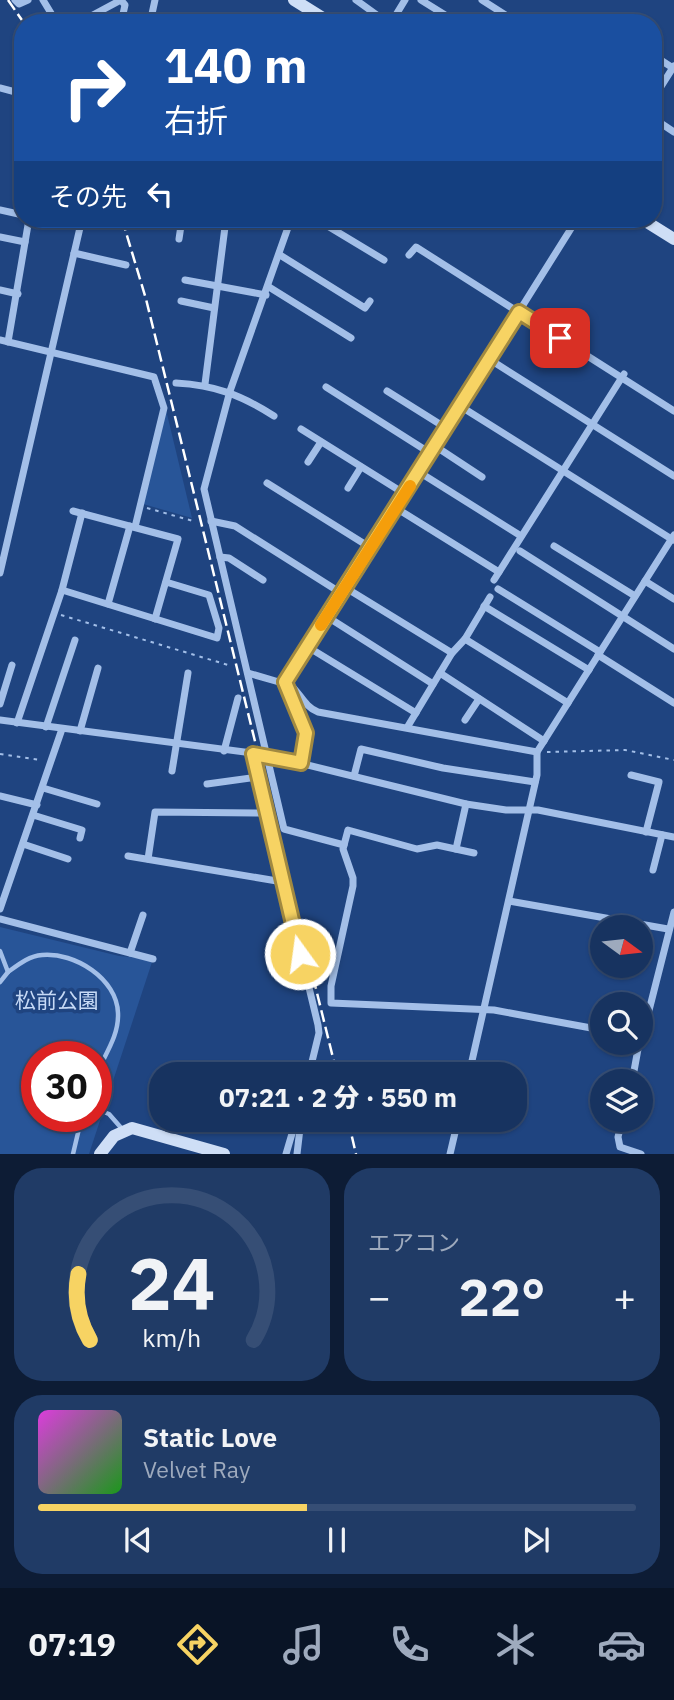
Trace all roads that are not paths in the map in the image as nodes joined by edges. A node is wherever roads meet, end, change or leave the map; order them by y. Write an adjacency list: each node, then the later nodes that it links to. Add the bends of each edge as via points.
1 (15, 0): 2 (street, via 19,4)
2 (28, 0)
3 (294, 0): 8 (street)
4 (356, 0): 13 (street)
5 (421, 0): 14 (street)
6 (482, 0): 15 (street)
7 (109, 3): 9 (street); 12 (street, via 121,0)
8 (309, 4)
9 (100, 11): 10 (street); 11 (street)
10 (94, 14)
11 (100, 14)
12 (123, 14)
13 (376, 14)
14 (444, 14)
15 (504, 14)
16 (27, 228): 27 (street)
17 (80, 228): 28 (street)
18 (181, 228): 25 (street)
19 (225, 228): 34 (street)
20 (288, 228): 29 (street)
21 (331, 228): 31 (street)
22 (571, 228): 42 (street)
23 (656, 228): 26 (street)
24 (0, 237): 27 (street)
25 (179, 239)
26 (674, 239)
27 (25, 242): 37 (street)
28 (74, 253): 32 (street); 45 (street)
29 (279, 255): 35 (street); 40 (street, via 365,308)
30 (409, 255): 42 (street, via 416,247)
31 (384, 260)
32 (126, 265)
33 (185, 280): 34 (street)
34 (217, 286): 38 (street); 41 (street)
35 (269, 286): 38 (street); 43 (street)
36 (0, 290): 37 (street)
37 (18, 294): 44 (street)
38 (266, 295): 51 (street)
39 (181, 301): 41 (street)
40 (370, 301)
41 (214, 308): 49 (street)
42 (519, 312): 46 (street); 47 (street)
43 (351, 338)
44 (4, 341): 45 (street)
45 (50, 353): 74 (street, via 154,377 164,408); 82 (street)
46 (489, 359): 53 (street); 56 (street)
47 (623, 375): 54 (street); 56 (street)
48 (176, 383): 49 (street)
49 (205, 384): 51 (street)
50 (326, 387): 60 (street)
51 (230, 391): 55 (street); 73 (street, via 204,489)
52 (387, 391): 57 (street)
53 (460, 406): 57 (street); 63 (street)
54 (674, 411)
55 (274, 416)
56 (592, 425): 63 (street); 65 (street)
57 (446, 428): 60 (street)
58 (301, 429): 59 (street)
59 (321, 442): 61 (street); 62 (street)
60 (433, 449): 64 (street); 66 (street)
61 (308, 463)
62 (361, 467): 68 (street); 69 (street)
63 (563, 471): 75 (street); 76 (street)
64 (419, 472): 69 (street); 75 (street)
65 (674, 476)
66 (482, 477)
67 (267, 483): 78 (street)
68 (348, 488)
69 (404, 494): 70 (street)
70 (396, 508): 78 (street); 81 (street)
71 (73, 511): 72 (street)
72 (82, 513): 74 (street); 88 (street)
73 (211, 521): 80 (street); 89 (street, via 235,526)
74 (133, 527): 86 (street, via 178,539); 93 (street)
75 (522, 536): 81 (street)
76 (673, 538): 85 (street)
77 (554, 546): 90 (street)
78 (371, 548): 89 (street)
79 (520, 551): 96 (street)
80 (220, 557): 83 (street); 108 (street)
81 (499, 572): 84 (street)
82 (0, 573)
83 (262, 580)
84 (494, 580)
85 (645, 581): 90 (street); 92 (street)
86 (166, 582): 97 (street); 97 (street, via 209,595 219,628 217,638)
87 (498, 589): 103 (street)
88 (62, 590): 93 (street); 120 (street)
89 (344, 590): 95 (street); 102 (street)
90 (635, 596): 96 (street)
91 (490, 597): 94 (street)
92 (674, 599)
93 (108, 604): 97 (street)
94 (484, 606): 98 (street); 106 (street)
95 (326, 616): 100 (street); 111 (street)
96 (622, 617): 101 (street); 103 (street)
97 (155, 619)
98 (465, 639): 102 (street); 116 (street)
99 (75, 640): 122 (street)
100 (307, 647): 110 (street); 117 (street)
101 (674, 649)
102 (452, 653): 109 (street)
103 (599, 653): 106 (street); 114 (street)
104 (12, 666): 115 (street)
105 (98, 668): 124 (street)
106 (589, 670): 116 (street)
107 (188, 673): 126 (street)
108 (248, 673): 110 (street); 130 (street)
109 (440, 673): 111 (street); 113 (street)
110 (286, 682): 121 (street, via 318,712); 131 (street, via 306,733)
111 (433, 684): 117 (street)
112 (238, 698): 127 (street)
113 (479, 699): 119 (street); 125 (street)
114 (674, 703)
115 (0, 704)
116 (568, 704): 125 (street)
117 (416, 713): 121 (street)
118 (0, 720): 120 (street)
119 (465, 720)
120 (17, 723): 122 (street)
121 (408, 726): 128 (street)
122 (46, 727): 123 (street)
123 (62, 729): 124 (street); 138 (street)
124 (80, 731): 126 (street)
125 (544, 741): 128 (street)
126 (176, 744): 127 (street); 132 (street)
127 (224, 751): 129 (street)
128 (537, 752): 136 (street)
129 (253, 754): 130 (street); 135 (street)
130 (267, 755): 131 (street); 151 (street, via 284,829)
131 (301, 763): 134 (street)
132 (172, 771)
133 (631, 775): 146 (street, via 659,782)
134 (354, 776): 136 (street, via 360,749); 141 (street)
135 (258, 778): 137 (street); 144 (street)
136 (535, 782): 143 (street)
137 (207, 784)
138 (43, 788): 140 (street); 142 (street)
139 (0, 796): 142 (street)
140 (97, 804)
141 (466, 804): 143 (street); 152 (street)
142 (37, 805): 145 (street)
143 (529, 811): 146 (street); 159 (street)
144 (265, 813): 156 (street, via 155,813); 158 (street)
145 (33, 815): 149 (street, via 82,830); 150 (street)
146 (646, 832): 147 (street)
147 (662, 835): 148 (street); 157 (street)
148 (674, 837)
149 (79, 838)
150 (23, 844): 155 (street); 160 (street)
151 (344, 845): 152 (street, via 348,830 417,849 437,845); 171 (street, via 353,886 331,1003)
152 (456, 849): 153 (street)
153 (474, 853)
154 (128, 856): 156 (street)
155 (68, 859)
156 (148, 859): 158 (street)
157 (653, 870)
158 (283, 882): 174 (street, via 319,1033)
159 (509, 901): 164 (street); 171 (street)
160 (0, 909)
161 (143, 915): 166 (street)
162 (673, 916): 164 (street)
163 (0, 922): 166 (street)
164 (668, 929): 170 (street)
165 (0, 951): 168 (lane)
166 (130, 953): 167 (street)
167 (153, 959)
168 (8, 972): 169 (lane); 173 (lane, via 41,955 56,955 84,966 108,985 117,1005 117,1027)
169 (0, 982)
170 (652, 992)
171 (484, 1010): 172 (street); 175 (street)
172 (590, 1028)
173 (111, 1041)
174 (312, 1062)
175 (472, 1062)
176 (112, 1118): 177 (lane)
177 (124, 1130): 184 (street); 185 (street, via 144,1129)
178 (78, 1132): 183 (lane)
179 (294, 1132): 186 (street)
180 (298, 1132): 187 (street)
181 (455, 1132): 188 (street)
182 (619, 1132): 189 (street, via 620,1147)
183 (73, 1154)
184 (100, 1154)
185 (224, 1154)
186 (286, 1154)
187 (297, 1154)
188 (450, 1154)
189 (641, 1154)

